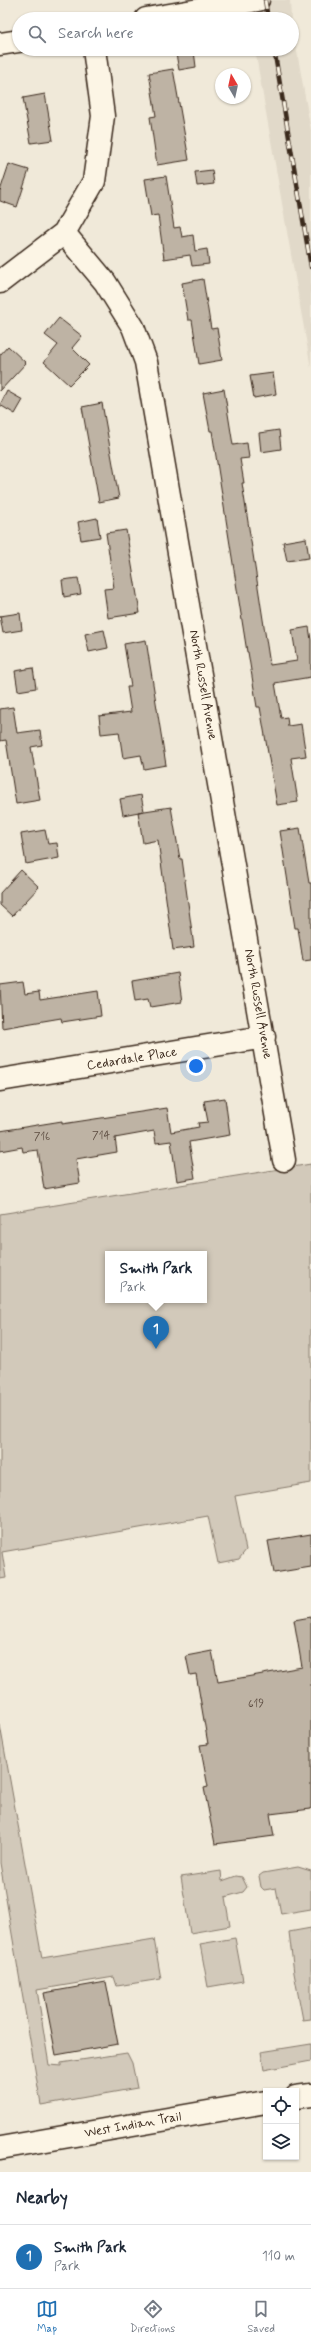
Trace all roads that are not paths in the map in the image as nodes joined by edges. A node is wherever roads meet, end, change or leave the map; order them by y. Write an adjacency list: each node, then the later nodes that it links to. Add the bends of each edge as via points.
1 (258, 0): 2 (street)
2 (208, 4): 3 (street)
3 (175, 12)
4 (12, 42): 5 (street)
5 (0, 44)
6 (95, 56): 7 (street, via 103,116 94,181)
7 (64, 233): 8 (street); 9 (street, North Russell Avenue, via 104,282 133,327 146,362)
8 (0, 282)
9 (264, 1037): 10 (street, Cedardale Place); 11 (street, North Russell Avenue)
10 (0, 1080)
11 (284, 1160)
12 (311, 2094): 13 (street)
13 (299, 2096)
14 (263, 2103): 15 (street, West Indian Trail)
15 (0, 2148)

